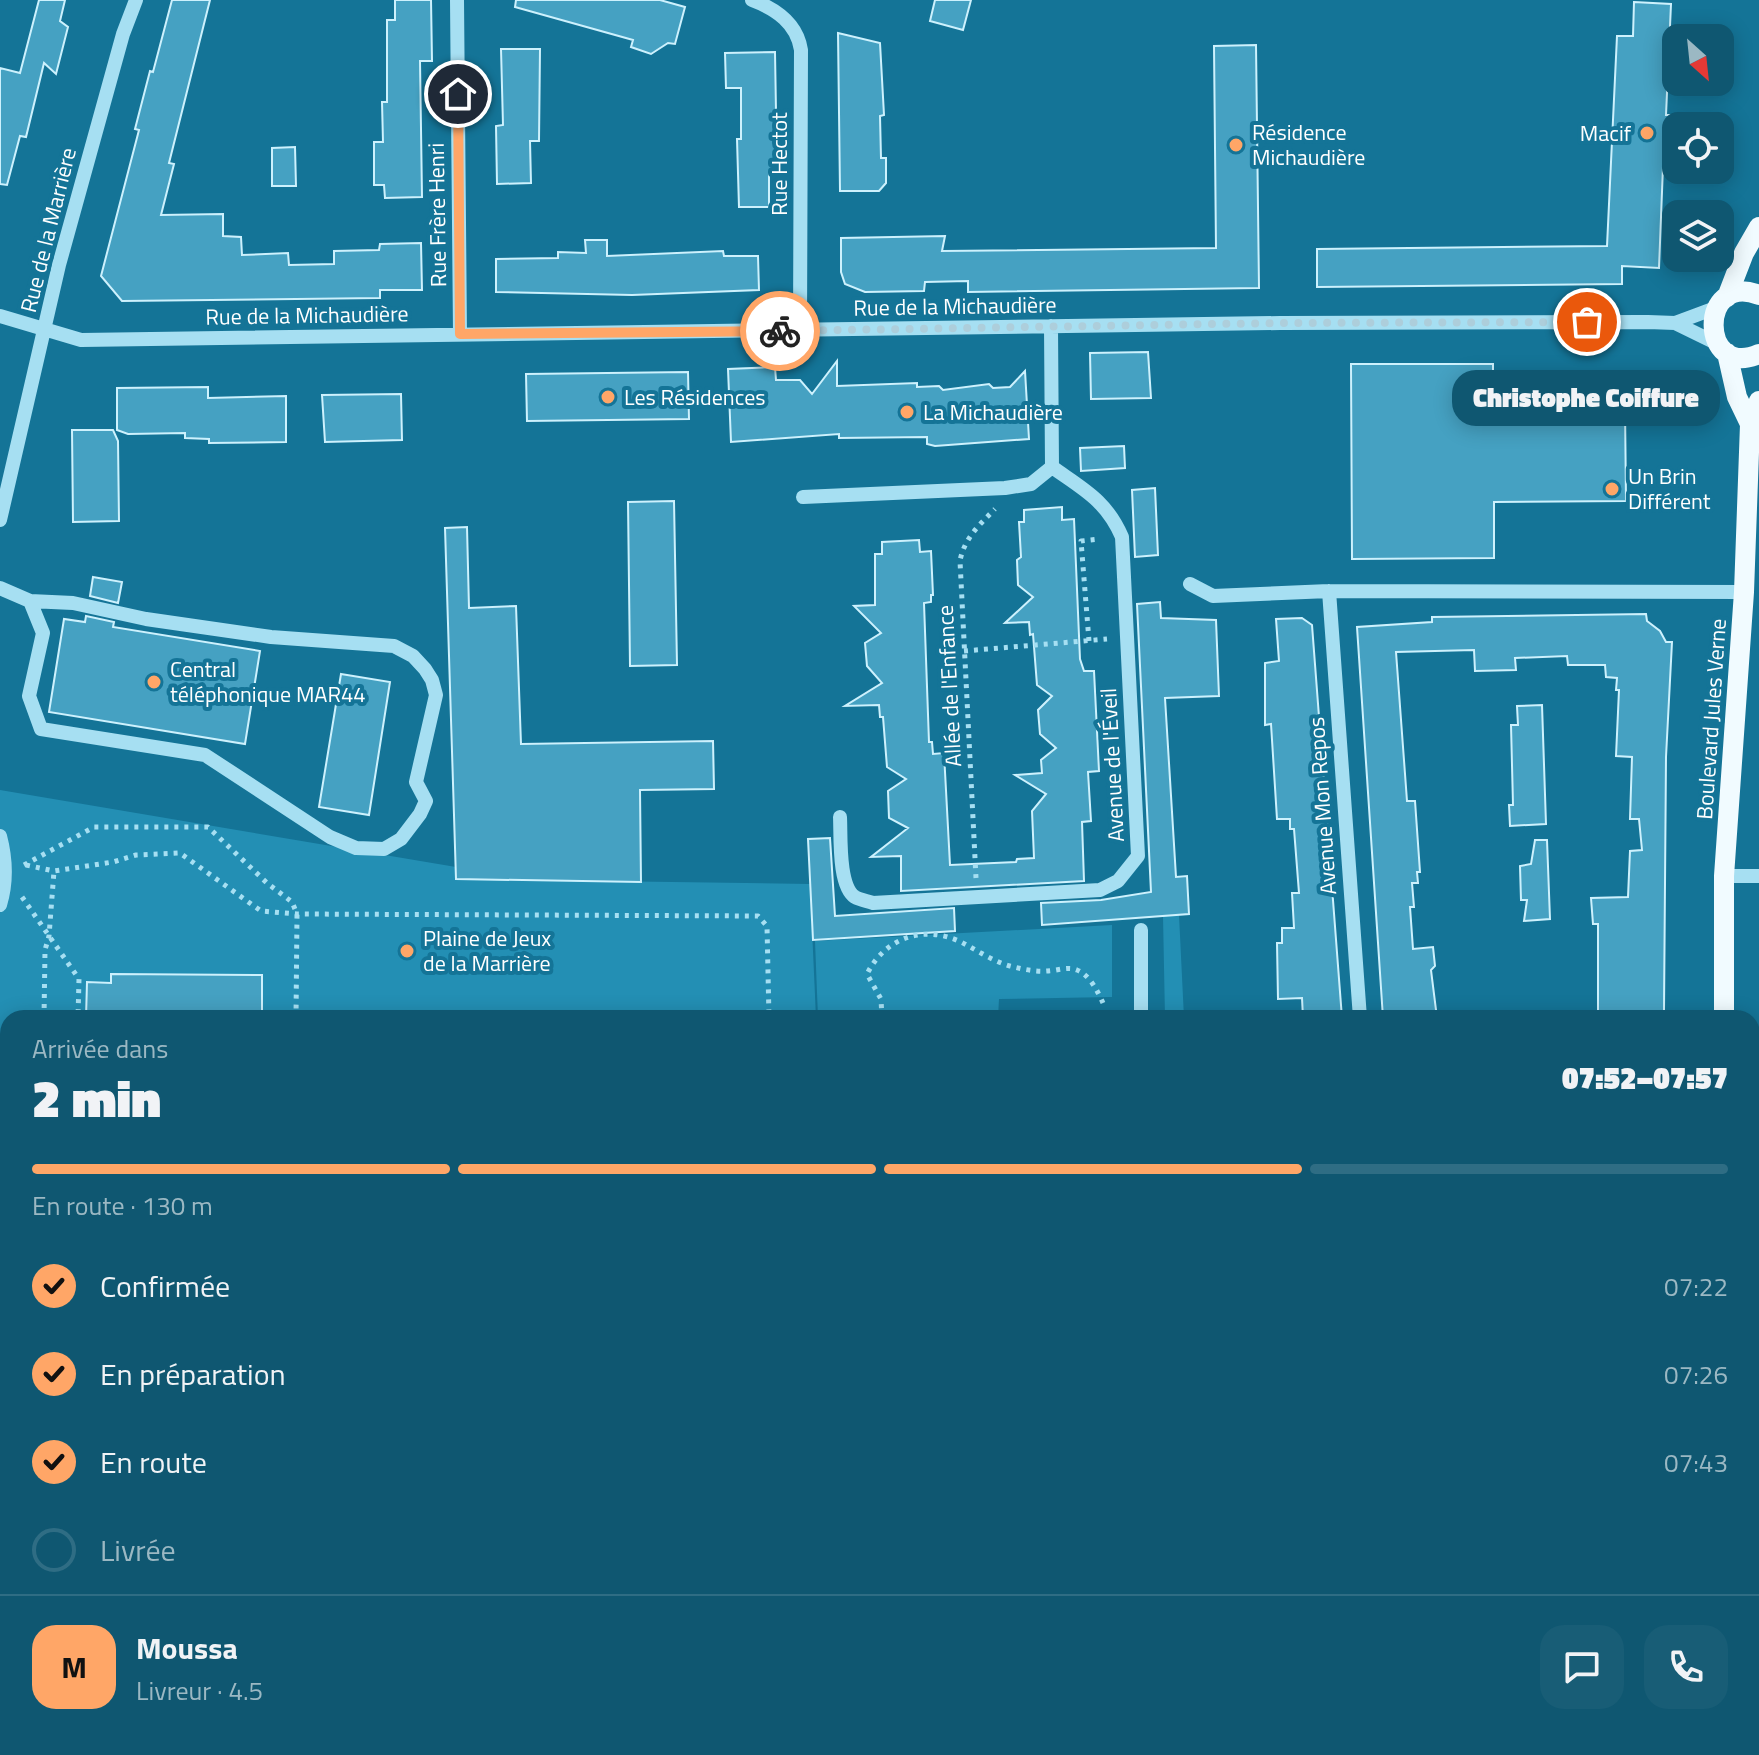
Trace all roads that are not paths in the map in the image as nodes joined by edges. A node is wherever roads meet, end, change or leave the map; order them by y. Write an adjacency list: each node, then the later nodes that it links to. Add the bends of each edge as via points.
1 (136, 0): 10 (street, Rue de la Marrière)
2 (457, 0): 12 (street, Rue Frère Henri)
3 (752, 0): 11 (street, Rue Hectot, via 792,25 801,50)
4 (1759, 227): 6 (main road, Boulevard Jules Verne)
5 (1759, 295): 6 (main road, via 1739,292)
6 (1722, 302): 8 (street, Rue de la Michaudière); 13 (main road, Boulevard Jules Verne, via 1712,332)
7 (0, 316): 10 (street, Rue de la Michaudière)
8 (1675, 323): 9 (street, Rue de la Michaudière); 13 (street, Rue de la Michaudière)
9 (1051, 326): 11 (street, Rue de la Michaudière); 17 (street)
10 (45, 329): 12 (street, Rue de la Michaudière, via 81,340); 19 (street, Rue de la Marrière)
11 (800, 330): 12 (street, Rue de la Michaudière)
12 (460, 334)
13 (1722, 348): 14 (main road, via 1739,357); 16 (main road, Boulevard Jules Verne)
14 (1759, 354)
15 (1759, 401): 16 (main road, Boulevard Jules Verne)
16 (1750, 424): 23 (main road, Boulevard Jules Verne)
17 (1052, 467): 18 (street, via 1031,484 1005,488); 25 (street, Avenue de l'Éveil, via 1113,515 1122,537 1138,856 1118,881 1100,890 873,903 847,889)
18 (803, 497)
19 (0, 520)
20 (1190, 584): 22 (street, via 1213,596)
21 (0, 588): 24 (street)
22 (1329, 591): 23 (street); 32 (street, Avenue Mon Repos)
23 (1744, 592): 27 (main road, Boulevard Jules Verne)
24 (30, 601): 24 (street, via 43,633 29,696 41,729 205,755 330,837 356,848 384,849 401,839 420,814 426,801 416,782 436,695 432,680 413,656 394,646 271,637 73,603)
25 (840, 817)
26 (0, 836): 29 (street, via 5,867)
27 (1724, 876): 28 (street); 33 (main road, Boulevard Jules Verne)
28 (1759, 876)
29 (0, 905)
30 (1141, 930): 31 (street)
31 (1141, 1010)
32 (1359, 1010)
33 (1724, 1010)

